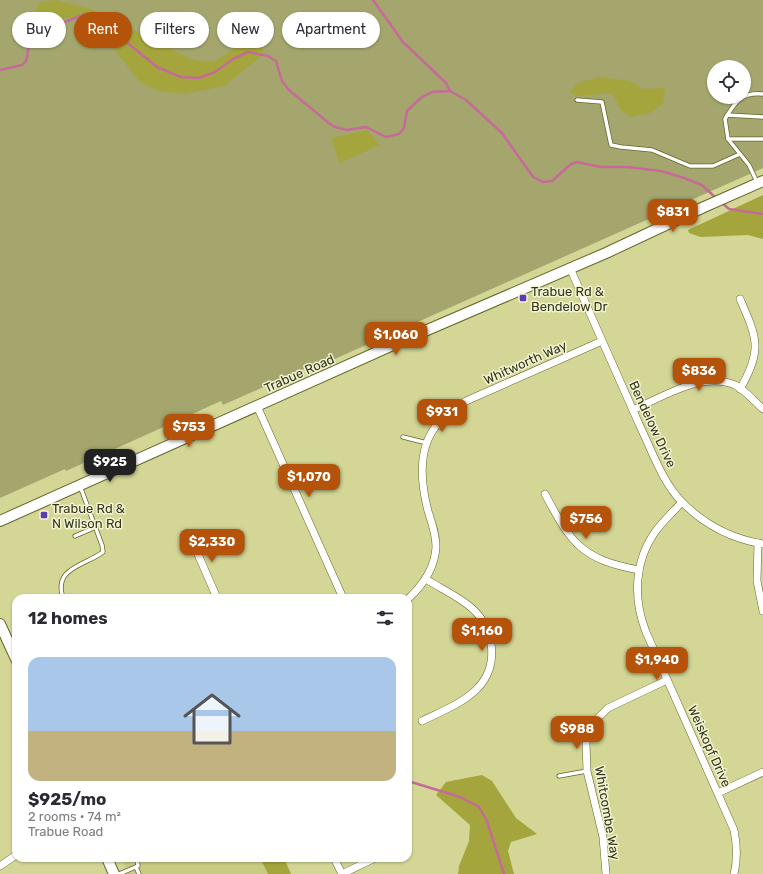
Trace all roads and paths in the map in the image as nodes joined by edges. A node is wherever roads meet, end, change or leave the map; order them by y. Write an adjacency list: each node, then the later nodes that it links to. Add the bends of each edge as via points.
1 (763, 94): 3 (lane, via 752,93 736,101)
2 (577, 100): 7 (lane, via 602,102 611,145 652,150 690,166 713,166)
3 (728, 115): 4 (lane); 5 (lane, via 725,119)
4 (763, 117)
5 (728, 139): 6 (lane); 7 (lane)
6 (763, 139)
7 (740, 154): 8 (lane)
8 (760, 182): 9 (main road, Trabue Road)
9 (570, 268): 11 (street, Bendelow Drive); 13 (main road, Trabue Road)
10 (740, 300): 12 (street, via 756,340 756,350 754,361)
11 (602, 341): 15 (street, Bendelow Drive); 17 (street, Whitworth Way, via 466,401 435,426)
12 (740, 389): 14 (street); 15 (street, via 723,382 700,382)
13 (257, 406): 18 (main road, Trabue Road); 30 (street)
14 (763, 409)
15 (633, 410): 20 (street, Bendelow Drive, via 667,482)
16 (403, 437): 17 (lane)
17 (427, 443): 27 (street, Whitworth Way, via 422,480 428,512 434,526 436,548)
18 (80, 485): 21 (main road, Trabue Road); 22 (lane)
19 (545, 494): 26 (street, via 570,537 581,548 604,561)
20 (682, 502): 25 (street, Bendelow Drive, via 717,529 738,538); 26 (street, Weiskopf Drive, via 652,538)
21 (0, 520)
22 (96, 527): 23 (lane); 28 (lane, via 103,552 67,571 61,581)
23 (75, 536)
24 (190, 536): 29 (street)
25 (760, 543): 32 (street, via 757,581)
26 (639, 570): 35 (street, Weiskopf Drive, via 637,592 640,617)
27 (426, 579): 31 (street, Whitworth Way); 36 (street, via 468,605 483,621 490,638 492,656 487,675 475,691 460,703)
28 (62, 594)
29 (215, 594)
30 (341, 594)
31 (412, 595)
32 (763, 611)
33 (0, 624): 34 (main road)
34 (12, 650)
35 (667, 680): 37 (street, Whitcombe Way, via 614,704 598,718 590,730 586,743); 40 (street, Weiskopf Drive)
36 (422, 720)
37 (587, 771): 39 (lane); 52 (street, Whitcombe Way, via 603,838)
38 (763, 772): 40 (street)
39 (559, 776)
40 (718, 793): 53 (street, Weiskopf Drive, via 730,819 737,844 738,855)
41 (12, 858): 46 (street)
42 (109, 862): 48 (main road)
43 (138, 862): 47 (lane)
44 (336, 862): 51 (street)
45 (367, 862): 51 (street)
46 (0, 866)
47 (136, 867): 49 (lane); 50 (lane)
48 (114, 874)
49 (119, 874)
50 (139, 874)
51 (342, 874)
52 (606, 874)
53 (734, 874)

